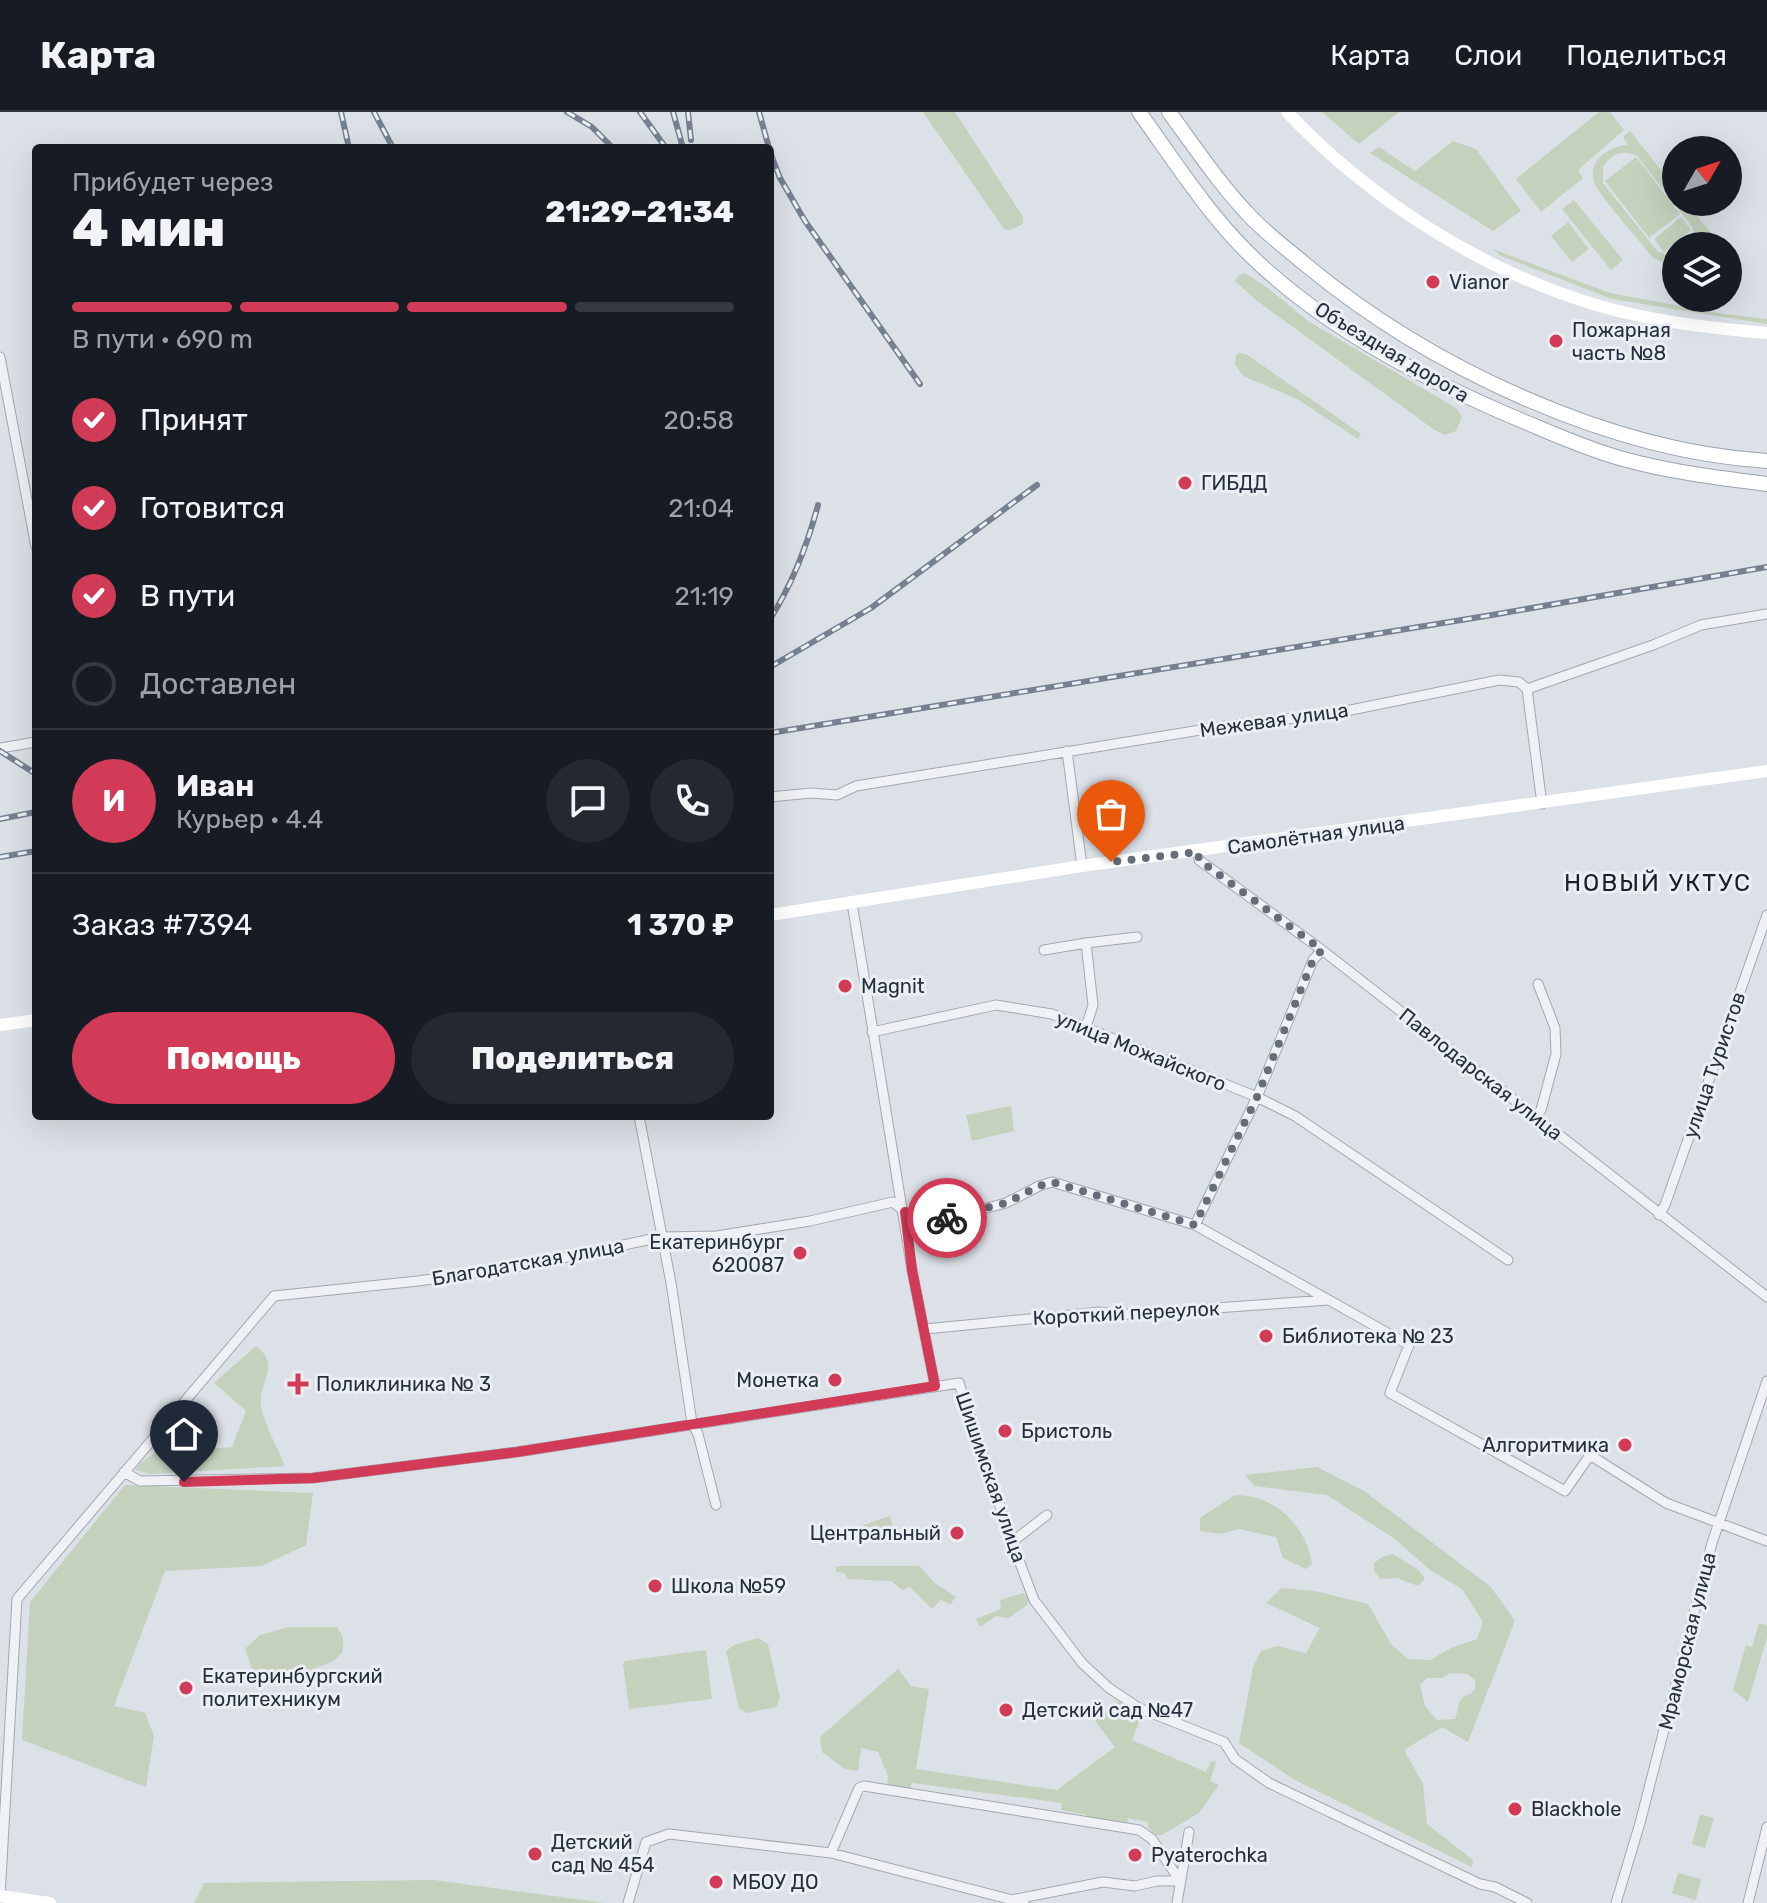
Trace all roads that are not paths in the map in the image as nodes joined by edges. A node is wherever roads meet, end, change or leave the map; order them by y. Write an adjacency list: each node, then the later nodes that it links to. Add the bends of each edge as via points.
1 (1139, 112): 7 (main road, Объездная дорога, via 1247,252 1308,302 1433,380 1620,458)
2 (1169, 112): 6 (main road, Объездная дорога, via 1229,193 1264,230 1413,342 1488,382 1625,434 1671,447)
3 (1287, 112): 4 (main road, via 1345,167 1430,228 1493,263 1594,304 1711,328)
4 (1767, 333)
5 (0, 357): 8 (street)
6 (1767, 461)
7 (1767, 484)
8 (32, 526)
9 (1767, 614): 10 (street, via 1701,625)
10 (1527, 689): 13 (street, Межевая улица, via 1519,682 1499,680 1331,714); 16 (street)
11 (32, 743): 12 (street)
12 (0, 748)
13 (1067, 751): 15 (street, Межевая улица, via 856,786 837,795); 18 (street)
14 (1767, 771): 16 (main road, Самолётная улица)
15 (774, 797)
16 (1542, 804): 17 (main road, Самолётная улица)
17 (1198, 852): 18 (main road, Самолётная улица); 25 (street, Павлодарская улица, via 1199,860)
18 (1082, 866): 19 (main road, Самолётная улица)
19 (852, 903): 20 (main road, Самолётная улица); 30 (street, Шишимская улица)
20 (774, 914)
21 (1767, 915): 35 (street, улица Туристов)
22 (1137, 937): 23 (street)
23 (1086, 943): 24 (street); 29 (street, via 1093,1005)
24 (1044, 950)
25 (1322, 950): 31 (street, via 1313,960); 32 (street, Павлодарская улица)
26 (1538, 984): 32 (street, via 1555,1028 1556,1054)
27 (32, 1021): 28 (main road)
28 (0, 1025)
29 (1086, 1027): 30 (street, улица Можайского, via 1052,1014 996,1005); 31 (street, улица Можайского)
30 (872, 1032): 34 (street, Шишимская улица)
31 (1257, 1097): 36 (street); 38 (street, улица Можайского, via 1295,1116)
32 (1535, 1117): 35 (street, Павлодарская улица)
33 (640, 1120): 37 (street)
34 (905, 1212): 36 (street, Благодатская улица, via 921,1225 1006,1203 1052,1182); 37 (street, Благодатская улица, via 893,1202 717,1236); 41 (street, Шишимская улица)
35 (1659, 1215): 39 (street, Павлодарская улица)
36 (1195, 1225): 40 (street, Благодатская улица)
37 (661, 1237): 44 (street); 45 (street, Благодатская улица, via 489,1271 274,1296)
38 (1508, 1260)
39 (1767, 1297)
40 (1328, 1300): 41 (street, Короткий переулок, via 1100,1312); 48 (street, Благодатская улица, via 1409,1345 1390,1393 1565,1491 1590,1455 1666,1503)
41 (925, 1329): 43 (street, Шишимская улица)
42 (1767, 1381): 48 (street, Мраморская улица)
43 (935, 1386): 44 (street); 50 (street, Шишимская улица, via 959,1383)
44 (692, 1423): 45 (street, via 313,1478 140,1481); 46 (street)
45 (124, 1472): 55 (street, Благодатская улица, via 17,1599)
46 (716, 1505)
47 (1047, 1515): 50 (street)
48 (1720, 1523): 49 (street); 62 (street, Мраморская улица)
49 (1767, 1541)
50 (1012, 1542): 61 (street, Шишимская улица, via 1034,1600 1082,1663 1109,1688 1139,1708 1224,1742 1235,1759 1303,1801)
51 (1767, 1827): 63 (street)
52 (1189, 1832): 54 (street)
53 (831, 1853): 54 (street, via 864,1786 1139,1830 1152,1839); 56 (street); 58 (street, via 669,1834 646,1842)
54 (1180, 1881): 56 (street, via 1135,1886 1103,1882); 60 (street)
55 (0, 1896): 57 (main road)
56 (1012, 1901): 59 (street)
57 (50, 1903)
58 (628, 1903)
59 (1024, 1903)
60 (1177, 1903)
61 (1527, 1903)
62 (1616, 1903)
63 (1748, 1903)

